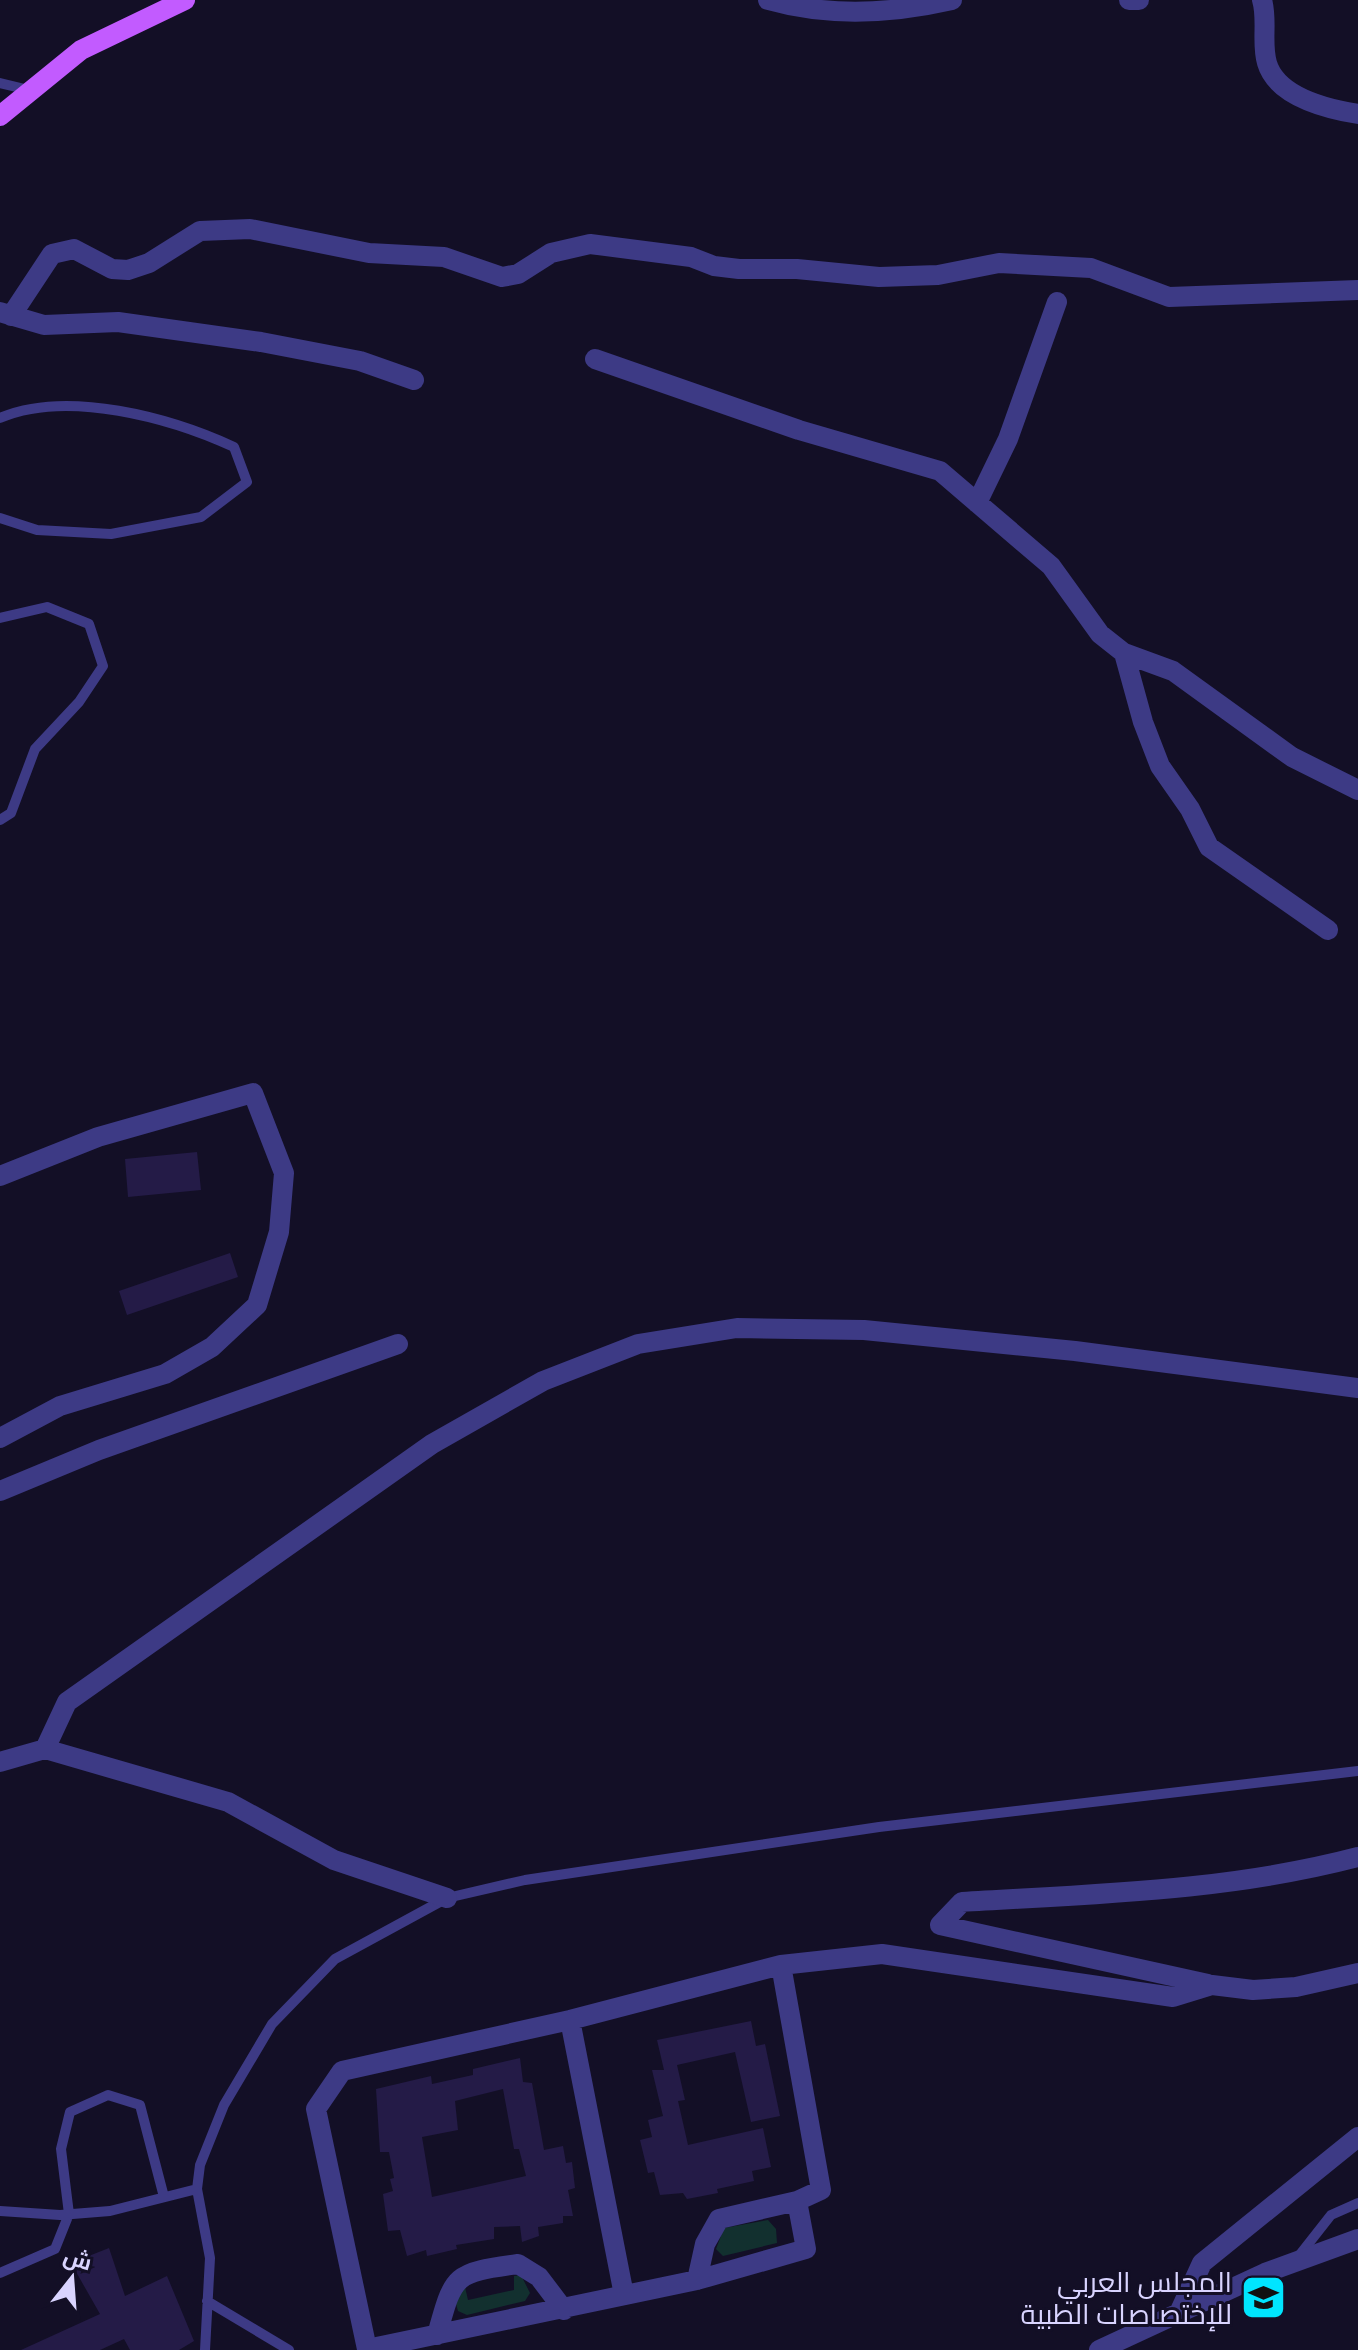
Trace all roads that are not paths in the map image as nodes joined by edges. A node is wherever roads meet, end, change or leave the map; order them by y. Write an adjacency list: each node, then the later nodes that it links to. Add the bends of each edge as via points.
1 (185, 0): 8 (main road, via 81,50)
2 (768, 0): 3 (street, via 867,12)
3 (952, 0)
4 (1129, 0): 5 (street)
5 (1139, 0)
6 (1262, 0): 9 (street, via 1267,63 1275,78 1310,101)
7 (0, 83): 8 (lane)
8 (31, 90): 10 (main road)
9 (1358, 114)
10 (0, 116)
11 (1358, 290): 13 (street, via 1169,297 1091,268 999,263 938,275 879,277 739,269 590,244 551,253 518,274 502,277 444,257 369,253 250,229 218,228 187,237 149,263 128,270 61,249)
12 (1057, 302): 17 (street, via 1008,439)
13 (5, 314): 15 (street, via 44,325 118,322 261,342 360,361)
14 (595, 359): 17 (street, via 799,430 916,462 955,481)
15 (414, 380)
16 (0, 418): 18 (lane, via 23,408 104,409 188,426 234,447 247,482 201,517 111,534 37,530)
17 (977, 503): 20 (street, via 1051,566 1100,634)
18 (0, 518)
19 (0, 618): 22 (lane, via 47,607 89,624 103,666 79,702 35,749 11,813)
20 (1124, 653): 21 (street, via 1173,671 1292,757); 23 (street, via 1160,766 1209,847)
21 (1358, 790)
22 (0, 820)
23 (1328, 930)
24 (0, 1176): 27 (street, via 98,1137 253,1093 284,1173 279,1232 257,1305 212,1347 165,1374 60,1406)
25 (398, 1344): 28 (street, via 99,1450)
26 (1358, 1388): 29 (street, via 864,1330 737,1328 638,1344 543,1381 407,1461 67,1702)
27 (0, 1438)
28 (0, 1491)
29 (45, 1749): 30 (street); 33 (street, via 228,1802 334,1860)
30 (0, 1762)
31 (1358, 1771): 33 (lane, via 879,1827 525,1880)
32 (1358, 1857): 36 (street, via 1305,1871 1161,1890 962,1902 940,1925)
33 (447, 1898): 39 (lane, via 335,1959 272,2024 224,2105 200,2165)
34 (781, 1965): 36 (street, via 882,1954 1173,1997); 37 (street); 41 (street, via 821,2190)
35 (1358, 1973): 36 (street, via 1296,1987 1253,1990)
36 (1212, 1985)
37 (570, 2020): 49 (street); 55 (street, via 342,2071 316,2109)
38 (1358, 2137): 52 (street, via 1202,2263)
39 (197, 2189): 40 (lane); 50 (lane, via 210,2258)
40 (164, 2197): 44 (lane, via 110,2211); 44 (lane, via 140,2105 108,2095 70,2112 61,2149)
41 (797, 2201): 48 (street, via 719,2219 705,2244); 48 (street, via 806,2249)
42 (1358, 2203): 46 (lane, via 1331,2215)
43 (0, 2211): 44 (lane)
44 (69, 2214): 47 (lane, via 55,2249)
45 (1358, 2239): 46 (street)
46 (1294, 2262): 52 (street)
47 (0, 2273)
48 (697, 2280): 49 (street)
49 (624, 2295): 51 (street)
50 (207, 2301): 54 (lane); 56 (lane)
51 (564, 2310): 53 (street); 53 (street, via 539,2277 518,2264 469,2271 450,2288)
52 (1179, 2313): 57 (street)
53 (437, 2335): 55 (street)
54 (284, 2349)
55 (365, 2349)
56 (205, 2350)
57 (1099, 2350)

